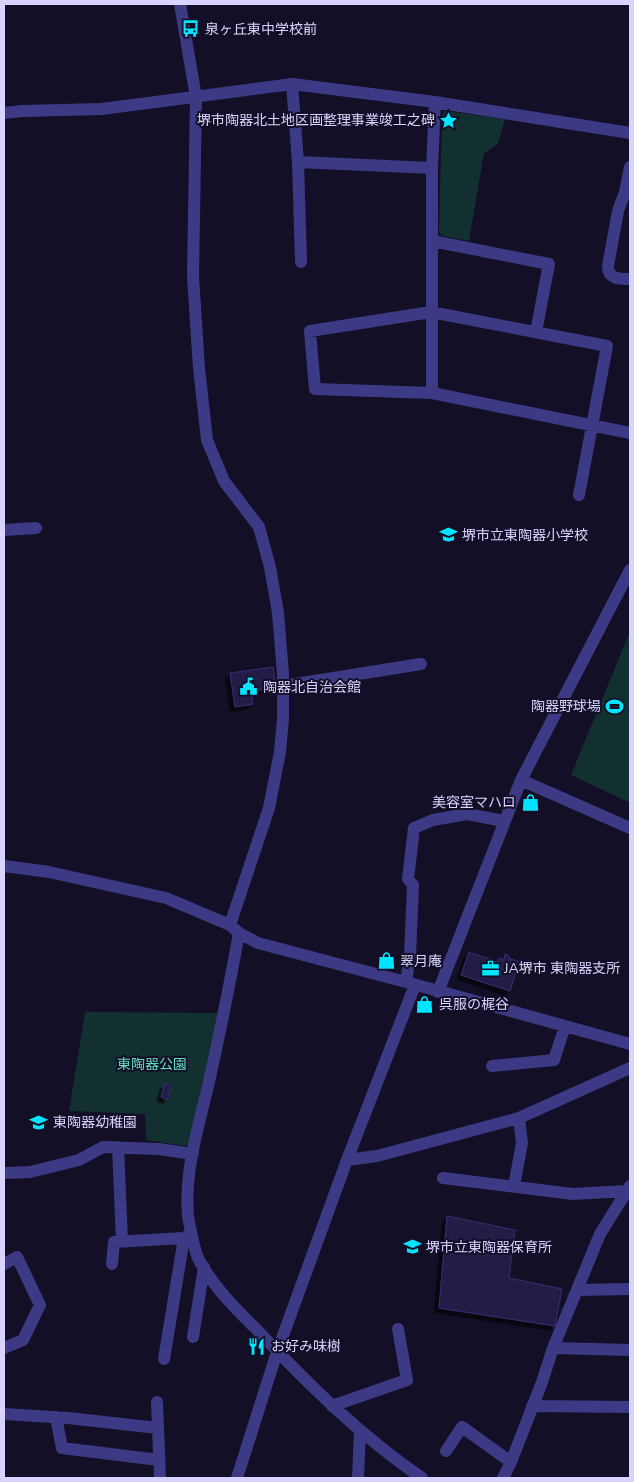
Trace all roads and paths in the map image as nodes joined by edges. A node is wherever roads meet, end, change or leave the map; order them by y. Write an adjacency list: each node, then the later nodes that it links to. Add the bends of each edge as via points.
1 (180, 4): 3 (street)
2 (292, 84): 3 (street); 4 (street); 7 (street)
3 (196, 98): 5 (street, via 102,110); 23 (street, via 193,276 207,440 224,481 259,527 278,613)
4 (435, 102): 6 (street); 9 (street)
5 (4, 113)
6 (630, 133)
7 (298, 162): 9 (street); 11 (street)
8 (630, 167): 12 (street, via 618,211 608,272 618,279)
9 (432, 168): 10 (street)
10 (432, 241): 13 (street); 14 (street, via 550,264)
11 (301, 262)
12 (630, 279)
13 (431, 312): 14 (street); 15 (street); 15 (street, via 310,331 316,388)
14 (536, 332): 16 (street, via 607,346)
15 (432, 392): 16 (street)
16 (593, 426): 17 (street); 18 (street)
17 (630, 433)
18 (579, 495)
19 (36, 528): 20 (street)
20 (4, 530)
21 (630, 570): 24 (street)
22 (421, 664): 23 (street)
23 (283, 686): 28 (street, via 280,752 269,808)
24 (520, 780): 25 (street); 26 (street)
25 (504, 821): 29 (street, via 467,814 433,820 414,828 408,879 412,885); 30 (street)
26 (630, 828)
27 (4, 866): 28 (street, via 49,872 166,898)
28 (235, 929): 29 (street, via 258,943); 37 (street, via 222,1026)
29 (411, 984): 30 (street); 38 (street)
30 (438, 992): 31 (street)
31 (564, 1026): 32 (street); 33 (street, via 554,1060)
32 (630, 1044)
33 (492, 1066)
34 (630, 1068): 35 (street)
35 (519, 1118): 38 (street, via 377,1156); 41 (street, via 522,1143)
36 (118, 1147): 37 (street); 39 (street, via 103,1148 79,1160 30,1172); 44 (street)
37 (193, 1154): 43 (street, via 188,1186)
38 (347, 1160): 55 (street)
39 (4, 1173)
40 (443, 1178): 41 (street)
41 (514, 1186): 42 (street, via 573,1194)
42 (628, 1189): 49 (street, via 600,1234)
43 (188, 1235): 44 (street); 47 (street); 56 (street)
44 (122, 1241): 46 (street, via 114,1242)
45 (4, 1264): 52 (street, via 17,1257 40,1305 23,1340)
46 (112, 1264)
47 (204, 1267): 51 (street); 55 (street, via 221,1293)
48 (630, 1289): 49 (street)
49 (577, 1290): 53 (street)
50 (398, 1329): 58 (street, via 407,1380)
51 (193, 1337)
52 (4, 1348)
53 (553, 1348): 54 (street); 59 (street)
54 (630, 1350)
55 (277, 1352): 58 (street); 69 (street)
56 (164, 1359)
57 (157, 1402): 63 (street)
58 (332, 1406): 64 (street)
59 (532, 1406): 60 (street); 67 (street)
60 (630, 1407)
61 (4, 1414): 62 (street)
62 (56, 1417): 63 (street); 66 (street, via 62,1448)
63 (158, 1428): 66 (street)
64 (360, 1431): 70 (street); 71 (street)
65 (446, 1451): 67 (street, via 462,1427)
66 (159, 1460): 68 (street)
67 (511, 1462): 72 (street)
68 (160, 1478)
69 (237, 1478)
70 (358, 1478)
71 (422, 1478)
72 (503, 1478)

